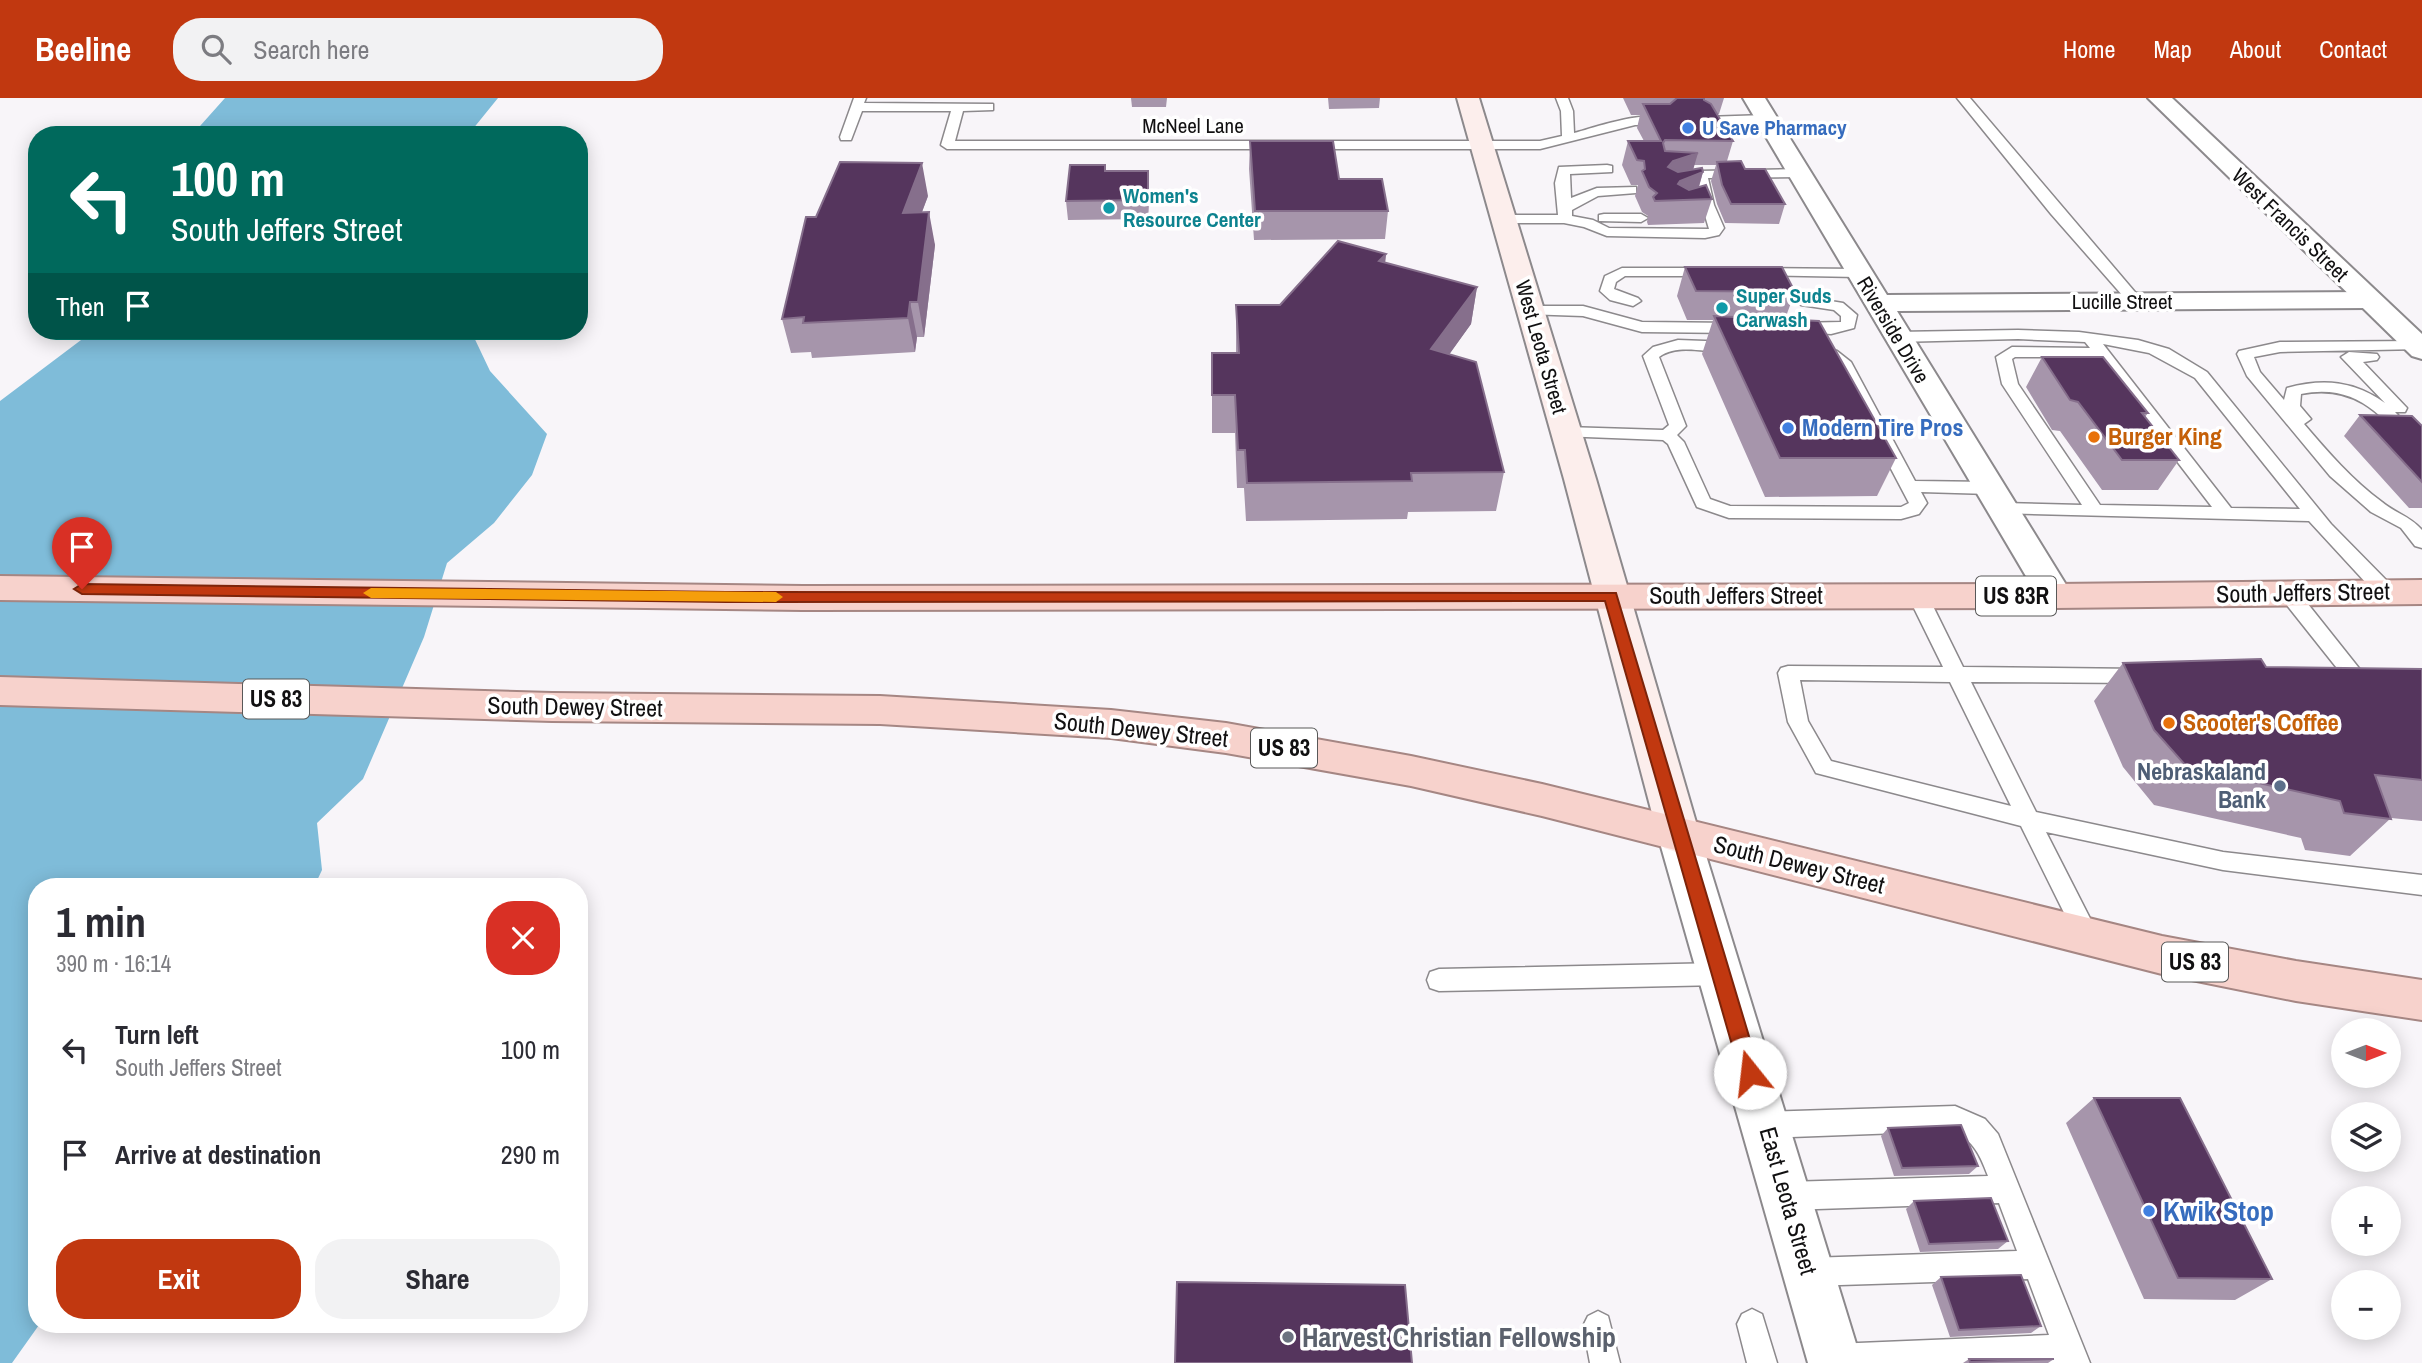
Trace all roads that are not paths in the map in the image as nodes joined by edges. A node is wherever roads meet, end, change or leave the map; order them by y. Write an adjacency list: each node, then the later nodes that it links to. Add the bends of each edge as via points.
1 (1468, 98): 12 (main road, West Leota Street)
2 (1562, 98): 11 (lane)
3 (1964, 98): 23 (lane)
4 (2159, 98): 20 (street, West Francis Street)
5 (858, 102): 6 (lane); 10 (lane)
6 (958, 107): 7 (lane); 12 (lane, McNeel Lane, via 947,145)
7 (989, 107)
8 (1760, 108): 8 (lane, via 1732,128 1708,127); 15 (street, Riverside Drive)
9 (1667, 127): 11 (lane, McNeel Lane, via 1636,133 1615,126)
10 (846, 137)
11 (1568, 138): 12 (lane, McNeel Lane, via 1541,145)
12 (1481, 146): 18 (main road, West Leota Street)
13 (1606, 169): 17 (lane, via 1564,170 1560,180)
14 (1688, 171): 16 (lane)
15 (1799, 173): 16 (lane); 19 (street, Riverside Drive)
16 (1700, 195): 17 (lane, via 1717,228 1714,232 1607,232)
17 (1566, 213): 17 (lane, via 1636,203 1586,200); 18 (lane)
18 (1503, 219): 24 (main road, West Leota Street)
19 (1858, 273): 21 (lane, via 1622,272 1610,278 1607,291); 26 (street, Riverside Drive)
20 (2368, 300): 23 (street, Lucille Street); 33 (street, West Francis Street)
21 (1633, 301)
22 (1806, 302): 25 (lane, via 1838,306)
23 (2135, 302): 26 (street, Lucille Street)
24 (1530, 311): 27 (lane, via 1583,311 1642,327); 35 (main road, West Leota Street)
25 (1849, 315): 26 (lane); 28 (lane, via 1849,325 1831,329)
26 (1885, 318): 29 (lane); 40 (street, Riverside Drive)
27 (1750, 328)
28 (1777, 328)
29 (2096, 346): 41 (lane, via 2012,352 2004,357 2010,384); 42 (lane); 43 (lane, via 2140,345 2182,361 2201,375)
30 (2324, 347): 33 (lane); 34 (lane); 44 (lane, via 2280,347 2245,354 2253,373 2336,472 2377,508)
31 (1745, 348): 37 (lane, via 1658,348 1651,356 1678,426)
32 (1801, 349): 39 (lane, via 1831,354 1845,365)
33 (2420, 352): 34 (lane)
34 (2349, 357): 36 (lane)
35 (1566, 432): 37 (lane); 49 (main road, West Leota Street)
36 (2422, 433)
37 (1667, 435): 39 (lane, via 1675,442 1703,503 1713,509 1901,513 1918,503)
38 (2422, 450): 44 (lane, via 2364,394 2317,384 2293,391 2292,407 2397,518)
39 (1909, 486): 40 (lane)
40 (1996, 498): 41 (lane); 51 (street, Riverside Drive)
41 (2095, 511): 42 (lane)
42 (2226, 513): 43 (lane)
43 (2314, 515): 47 (lane)
44 (2414, 527): 45 (lane)
45 (2422, 542)
46 (0, 588): 49 (highway, South Jeffers Street, via 571,596)
47 (2413, 591): 48 (highway, South Jeffers Street / US 83R)
48 (2289, 594): 51 (highway, South Jeffers Street / US 83R); 55 (lane)
49 (1611, 596): 50 (highway, South Jeffers Street / US 83R); 59 (main road, East Leota Street)
50 (1918, 596): 51 (highway, South Jeffers Street / US 83R); 52 (lane)
51 (2055, 596)
52 (1958, 676): 53 (lane); 58 (lane); 58 (lane, via 1788,673 1798,722 1824,767)
53 (2162, 676)
54 (2330, 676): 55 (lane)
55 (2355, 677): 56 (lane)
56 (2381, 677)
57 (0, 691): 59 (highway, South Dewey Street / US 83, via 552,707 880,710 1111,724 1226,738 1410,771)
58 (2029, 819): 60 (lane, via 2223,861); 61 (lane)
59 (1679, 836): 61 (highway, South Dewey Street / US 83); 62 (street, East Leota Street)
60 (2422, 885)
61 (2087, 936): 64 (highway, South Dewey Street / US 83, via 2296,981)
62 (1721, 974): 63 (lane); 65 (street, East Leota Street)
63 (1439, 980)
64 (2422, 1000)
65 (1765, 1125): 66 (lane, via 1955,1118 1976,1128 1989,1143); 67 (street, East Leota Street)
66 (2006, 1189): 67 (lane); 68 (lane)
67 (1787, 1196): 69 (street, East Leota Street)
68 (2036, 1265): 69 (lane); 72 (lane)
69 (1809, 1272): 73 (street, East Leota Street)
70 (1752, 1324): 75 (lane)
71 (1598, 1325): 74 (lane)
72 (2072, 1356): 73 (lane)
73 (1834, 1361)
74 (1605, 1363)
75 (1762, 1363)

